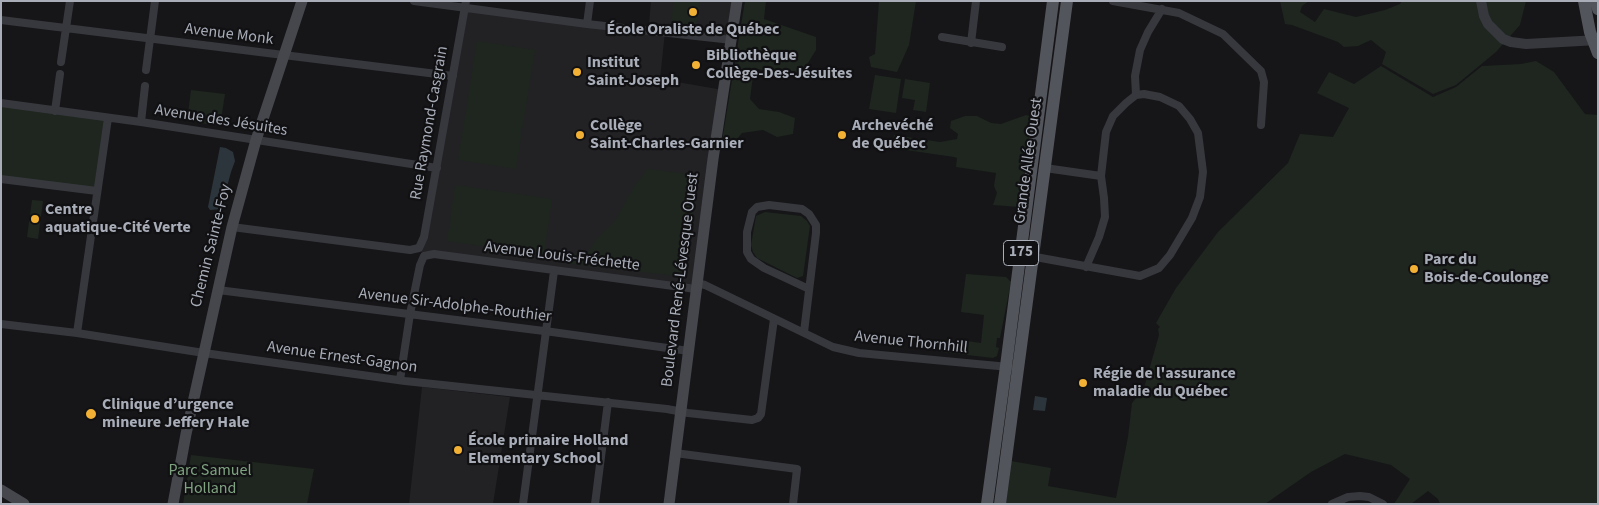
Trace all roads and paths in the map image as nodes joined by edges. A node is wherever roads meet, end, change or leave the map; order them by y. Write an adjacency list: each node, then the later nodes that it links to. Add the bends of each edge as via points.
1 (70, 1): 19 (street)
2 (155, 1): 21 (street)
3 (302, 1): 27 (main road, Chemin Sainte-Foy)
4 (414, 1): 14 (street)
5 (590, 1): 18 (street)
6 (738, 1): 22 (main road, Boulevard René-Lévesque Ouest)
7 (976, 1): 24 (street)
8 (1053, 1): 34 (main road, Grande Allée Ouest / 175)
9 (1067, 1): 34 (main road, Grande Allée Ouest / 175)
10 (1113, 1): 15 (street)
11 (1481, 1): 23 (street, via 1488,24 1502,39 1526,44)
12 (1584, 1): 23 (main road)
13 (1596, 1): 16 (main road)
14 (465, 5): 18 (street); 31 (street, Rue Raymond-Casgrain)
15 (1162, 9): 33 (street, via 1140,50 1135,76); 39 (street, via 1179,13 1222,34 1261,71 1264,82)
16 (1598, 9)
17 (1, 20): 19 (street, Avenue Monk)
18 (587, 24): 22 (street)
19 (66, 29): 21 (street, Avenue Monk); 28 (street)
20 (942, 37): 24 (street)
21 (150, 39): 27 (street, Avenue Monk); 29 (street)
22 (732, 40): 50 (main road, Boulevard René-Lévesque Ouest)
23 (1595, 40): 26 (main road)
24 (971, 43): 25 (street)
25 (1002, 47)
26 (1598, 53)
27 (284, 56): 31 (street, Avenue Monk); 40 (main road, Chemin Sainte-Foy)
28 (61, 62)
29 (146, 70)
30 (60, 74): 36 (street)
31 (453, 76): 41 (street, Rue Raymond-Casgrain)
32 (145, 86): 38 (street)
33 (1136, 95): 43 (street, via 1113,116 1106,132); 48 (street, via 1160,97 1180,106 1190,118 1198,133 1204,172 1200,197 1192,218 1159,268 1140,276)
34 (1047, 100): 42 (main road, Grande Allée Ouest / 175); 47 (main road, Grande Allée Ouest / 175)
35 (1, 103): 36 (street, Avenue des Jésuites)
36 (55, 111): 37 (street, Avenue des Jésuites)
37 (108, 118): 38 (street, Avenue des Jésuites); 45 (street)
38 (141, 122): 40 (street, Avenue des Jésuites)
39 (1261, 125)
40 (256, 140): 41 (street, Avenue des Jésuites); 46 (main road, Chemin Sainte-Foy)
41 (437, 168): 46 (street, Rue Raymond-Casgrain, via 419,248 410,250)
42 (1044, 168): 43 (street); 47 (main road, Grande Allée Ouest / 175)
43 (1101, 176): 48 (street, via 1104,216 1100,237)
44 (1, 179): 45 (street)
45 (97, 191): 58 (street)
46 (232, 227): 52 (main road, Chemin Sainte-Foy)
47 (1026, 256): 48 (street); 61 (main road, Grande Allée Ouest / 175)
48 (1086, 267)
49 (554, 271): 50 (street, Avenue Louis-Fréchette); 53 (street, Avenue Louis-Fréchette, via 434,254 424,256); 56 (street)
50 (697, 286): 54 (street, Avenue Thornhill, via 705,285); 59 (main road, Boulevard René-Lévesque Ouest)
51 (809, 288): 51 (street, via 816,233 814,219 802,209 757,207 752,212 747,232 747,252 751,259); 57 (street)
52 (218, 290): 53 (street, Avenue Sir-Adolphe-Routhier); 60 (main road, Chemin Sainte-Foy)
53 (410, 314): 56 (street, Avenue Sir-Adolphe-Routhier); 62 (street)
54 (774, 319): 57 (street, Avenue Thornhill); 65 (street, Avenue Ernest-Gagnon, via 758,418)
55 (1, 324): 58 (street, Avenue Ernest-Gagnon)
56 (546, 331): 59 (street, Avenue Sir-Adolphe-Routhier); 63 (street)
57 (804, 332): 61 (street, Avenue Thornhill, via 833,347 859,353)
58 (77, 333): 60 (street, Avenue Ernest-Gagnon)
59 (689, 351): 65 (main road, Boulevard René-Lévesque Ouest)
60 (204, 353): 62 (street, Avenue Ernest-Gagnon); 69 (main road, Chemin Sainte-Foy)
61 (1012, 367): 74 (main road, Grande Allée Ouest / 175); 75 (main road, Grande Allée Ouest / 175)
62 (400, 380): 63 (street, Avenue Ernest-Gagnon)
63 (538, 395): 64 (street, Avenue Ernest-Gagnon); 70 (street)
64 (608, 402): 65 (street, Avenue Ernest-Gagnon); 71 (street)
65 (681, 412): 66 (main road, Boulevard René-Lévesque Ouest)
66 (675, 453): 72 (main road, Boulevard René-Lévesque Ouest); 73 (street, via 797,469)
67 (1, 490): 68 (main road)
68 (24, 504)
69 (173, 504)
70 (523, 504)
71 (595, 504)
72 (669, 504)
73 (793, 504)
74 (986, 504)
75 (1000, 504)
76 (1332, 504): 77 (street, via 1360,496)
77 (1383, 504)

